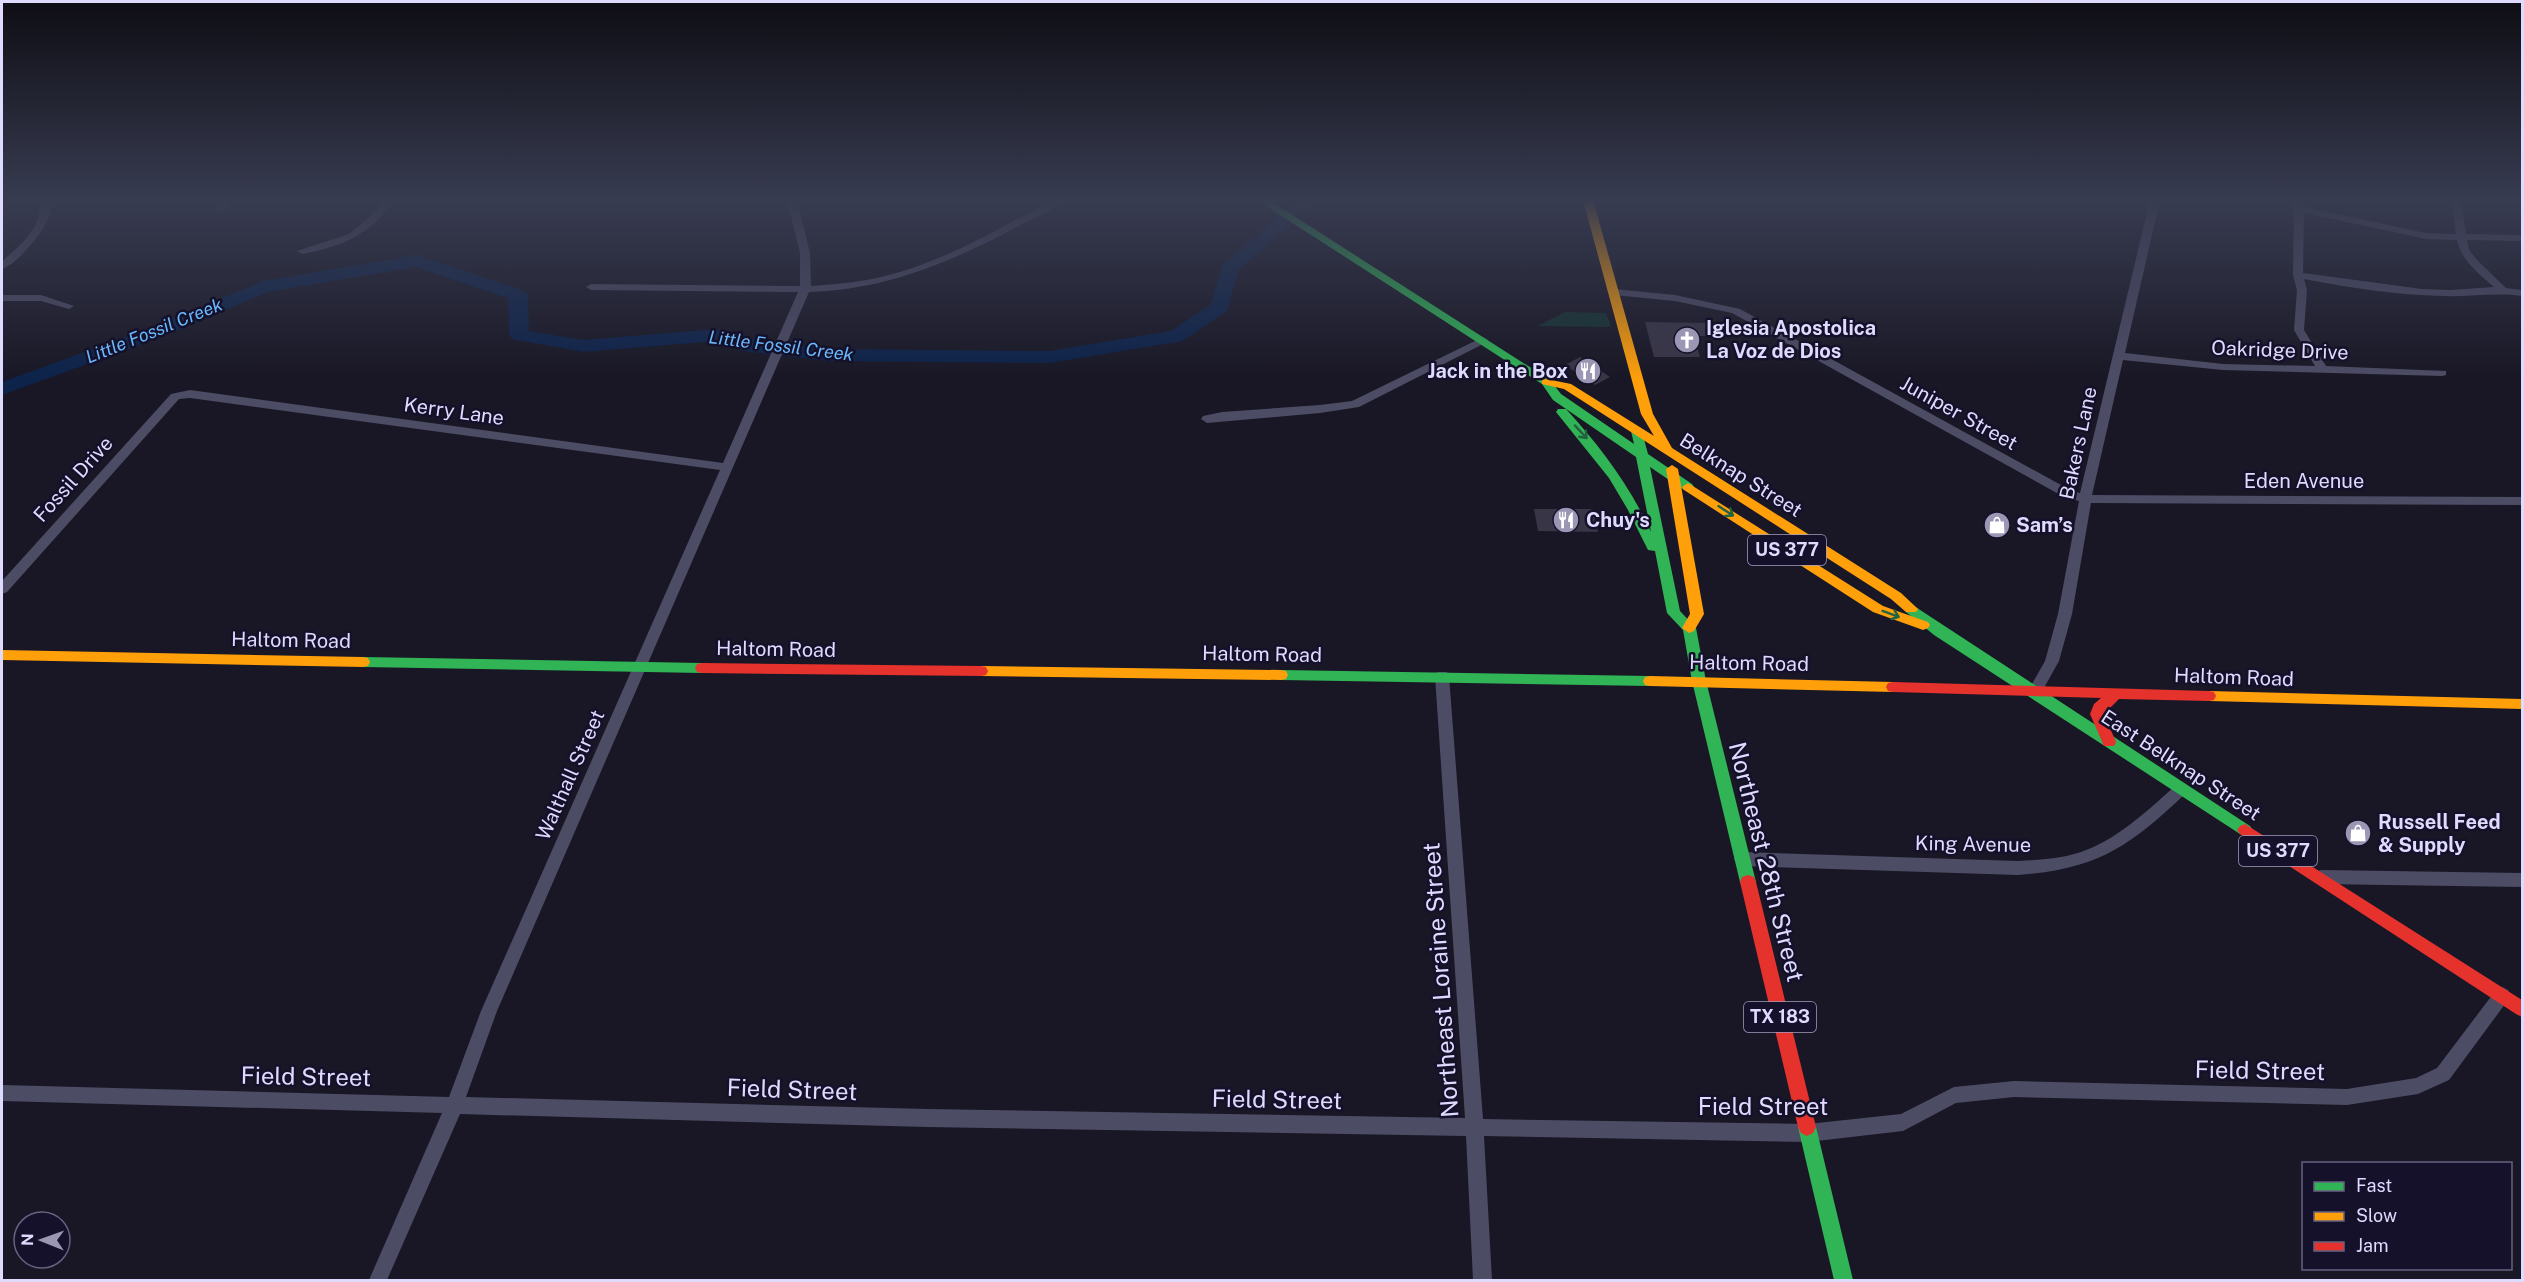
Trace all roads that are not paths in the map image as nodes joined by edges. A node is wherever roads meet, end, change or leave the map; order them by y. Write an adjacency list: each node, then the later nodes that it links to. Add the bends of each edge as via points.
1 (805, 260): 10 (street)
2 (941, 260): 10 (street, via 919,270 844,287)
3 (1358, 260): 16 (main road, Belknap Street / US 377)
4 (1605, 260): 12 (main road)
5 (2140, 260): 17 (street, Bakers Lane)
6 (2298, 260): 8 (street)
7 (2472, 260): 11 (street)
8 (2298, 275): 11 (street, via 2344,284 2442,293); 19 (street, via 2299,330)
9 (591, 286): 10 (street)
10 (805, 289): 28 (street, Walthall Street)
11 (2502, 289): 13 (street)
12 (1614, 292): 23 (main road); 31 (street, Juniper Street, via 1698,300 1736,311)
13 (2523, 293)
14 (2, 298): 15 (street, via 41,298)
15 (69, 306)
16 (1483, 340): 18 (main road, Belknap Street / US 377); 24 (street, via 1355,404)
17 (2117, 356): 19 (street, Oakridge Drive, via 2202,366); 31 (street, Bakers Lane)
18 (1512, 359): 21 (main road, Belknap Street / US 377); 37 (main road, one-way to 37, via 1613,472 1641,520)
19 (2323, 370): 20 (street, Oakridge Drive)
20 (2442, 373)
21 (1546, 382): 25 (main road, Belknap Street / US 377, via 1567,386); 27 (main road, Belknap Street / US 377, via 1557,397)
22 (175, 396): 28 (street, Kerry Lane, via 201,396); 36 (street, Fossil Drive)
23 (1647, 414): 25 (main road); 26 (main road, TX 183)
24 (1207, 419)
25 (1637, 431): 26 (main road, Belknap Street / US 377); 27 (main road, Northeast 28th Street / TX 183)
26 (1668, 451): 29 (main road, Northeast 28th Street / TX 183); 39 (main road, Belknap Street / US 377, via 1896,596)
27 (1641, 457): 29 (main road, Belknap Street / US 377); 34 (main road, Northeast 28th Street / TX 183)
28 (727, 467): 41 (street, Walthall Street)
29 (1673, 476): 30 (main road, Belknap Street / US 377); 33 (main road, Northeast 28th Street / TX 183)
30 (1708, 499): 33 (main road, via 1687,499); 39 (main road, Belknap Street / US 377, one-way to 39, via 1878,609)
31 (2085, 500): 32 (street, Eden Avenue); 44 (street, Bakers Lane, via 2065,614 2052,662)
32 (2523, 501)
33 (1680, 516): 35 (main road, Northeast 28th Street / TX 183)
34 (1658, 530): 35 (main road); 37 (main road, Northeast 28th Street / TX 183)
35 (1683, 531): 38 (main road, Northeast 28th Street / TX 183, via 1697,614)
36 (2, 589)
37 (1671, 597): 38 (main road, Northeast 28th Street / TX 183, via 1674,613)
38 (1689, 628): 43 (main road, Northeast 28th Street / TX 183)
39 (1940, 631): 44 (main road, East Belknap Street / US 377)
40 (2, 655): 41 (main road, Haltom Road)
41 (641, 667): 42 (main road, Haltom Road); 55 (street, Walthall Street, via 489,1011)
42 (1442, 676): 43 (main road, Haltom Road); 56 (street, Northeast Loraine Street)
43 (1699, 681): 44 (main road, Haltom Road); 49 (main road, Northeast 28th Street / TX 183)
44 (2035, 691): 45 (main road, Haltom Road); 47 (main road, East Belknap Street / US 377)
45 (2116, 693): 46 (main road, Haltom Road); 47 (main road, via 2097,714)
46 (2523, 704)
47 (2110, 742): 48 (main road, East Belknap Street / US 377)
48 (2181, 789): 49 (street, King Avenue, via 2139,828 2096,854 2061,864 2018,868); 50 (main road, East Belknap Street / US 377)
49 (1742, 860): 57 (main road, Northeast 28th Street / TX 183)
50 (2319, 877): 51 (street); 52 (main road, East Belknap Street / US 377)
51 (2523, 880)
52 (2502, 995): 53 (main road, East Belknap Street / US 377); 57 (street, Field Street, via 2443,1074 2418,1086 2347,1097 2014,1089 1954,1095 1903,1122)
53 (2523, 1009)
54 (2, 1093): 55 (street, Field Street)
55 (455, 1104): 56 (street, Field Street, via 939,1119); 58 (street, Walthall Street)
56 (1475, 1128): 57 (street, Field Street); 59 (street, Northeast Loraine Street)
57 (1808, 1133): 60 (main road, Northeast 28th Street / TX 183)
58 (378, 1281)
59 (1483, 1281)
60 (1844, 1281)

